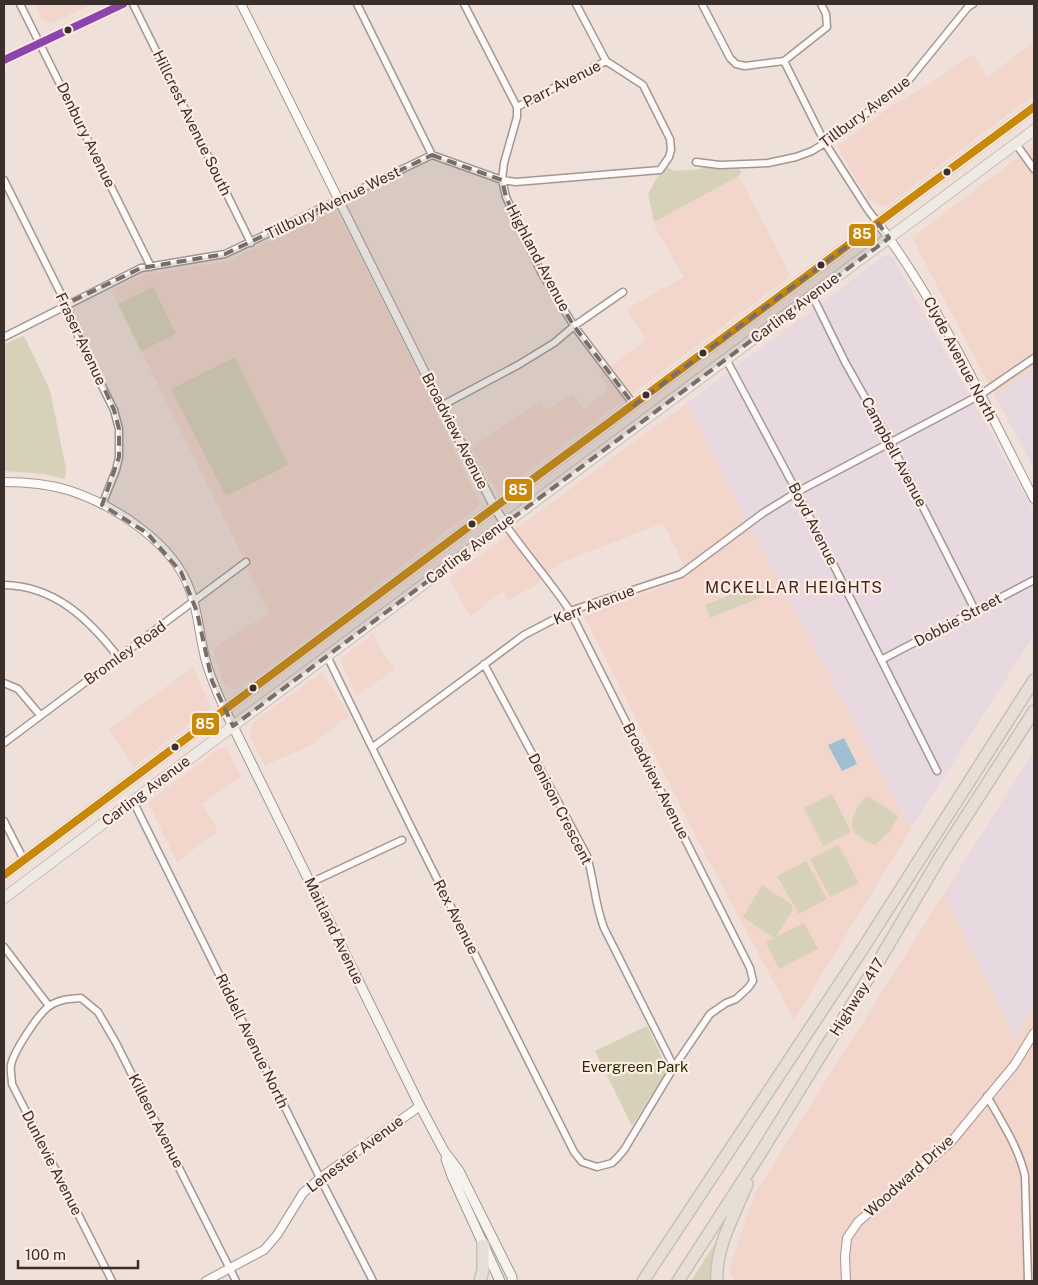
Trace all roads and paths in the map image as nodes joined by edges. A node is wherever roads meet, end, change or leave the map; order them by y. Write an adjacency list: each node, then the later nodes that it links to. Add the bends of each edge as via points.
1 (20, 4): 11 (street, Denbury Avenue)
2 (124, 4): 11 (street)
3 (133, 4): 28 (street, Hillcrest Avenue South)
4 (241, 4): 25 (street, Broadview Avenue)
5 (357, 4): 20 (street)
6 (464, 4): 15 (street)
7 (576, 4): 13 (street)
8 (702, 4): 14 (street, via 736,64 745,66)
9 (821, 4): 14 (street, via 827,27)
10 (969, 5): 18 (street, Tillbury Avenue, via 908,81)
11 (39, 42): 12 (street); 29 (street, Denbury Avenue)
12 (4, 60)
13 (606, 61): 15 (street, Parr Avenue); 24 (street, via 643,86 670,140 669,158 660,170 516,182)
14 (784, 61): 18 (street)
15 (517, 107): 24 (street)
16 (1034, 107): 26 (main road, Carling Avenue)
17 (1034, 130): 19 (main road, Carling Avenue)
18 (825, 143): 21 (street, Tillbury Avenue, via 802,156 768,163 720,165); 26 (street)
19 (1016, 144): 22 (street); 27 (main road, Carling Avenue)
20 (432, 155): 24 (street); 25 (street, Tillbury Avenue West)
21 (696, 162)
22 (1034, 169)
23 (4, 180): 32 (street, Fraser Avenue)
24 (502, 180): 33 (street, Highland Avenue, via 506,197 542,274)
25 (338, 200): 28 (street, Tillbury Avenue West); 39 (street, Broadview Avenue)
26 (878, 223): 27 (street, Clyde Avenue North); 38 (main road, Carling Avenue)
27 (889, 238): 31 (main road, Carling Avenue); 37 (street, Clyde Avenue North, via 925,292)
28 (251, 243): 29 (street, Tillbury Avenue West, via 224,254)
29 (151, 267): 32 (street, Tillbury Avenue West, via 141,268)
30 (623, 292): 33 (street)
31 (812, 295): 36 (main road, Carling Avenue); 40 (street, Campbell Avenue)
32 (66, 304): 34 (street, Tillbury Avenue West); 44 (street, Fraser Avenue, via 81,344 114,410 119,429 119,457)
33 (574, 326): 38 (street, Highland Avenue); 39 (street, via 554,343 518,365)
34 (4, 337)
35 (1034, 358): 37 (street, Kerr Avenue)
36 (726, 359): 42 (street, Boyd Avenue); 46 (main road, Carling Avenue)
37 (980, 395): 40 (street, Kerr Avenue); 43 (street, Clyde Avenue North)
38 (634, 405): 45 (main road, Carling Avenue)
39 (441, 406): 45 (street, Broadview Avenue)
40 (890, 442): 42 (street, Kerr Avenue); 51 (street, Campbell Avenue)
41 (4, 482): 44 (street, via 66,490)
42 (797, 492): 52 (street, Kerr Avenue, via 763,513 682,574); 55 (street, Boyd Avenue)
43 (1034, 499)
44 (102, 505): 50 (street, via 147,533 168,553 190,588)
45 (495, 508): 46 (street, Broadview Avenue); 59 (main road, Carling Avenue)
46 (505, 524): 52 (street, Broadview Avenue); 53 (main road, Carling Avenue)
47 (246, 562): 50 (street, Bromley Road)
48 (1034, 580): 51 (street, Dobbie Street)
49 (4, 585): 54 (street, via 39,590 71,608 87,620)
50 (194, 602): 54 (street, Bromley Road); 59 (street, via 204,654)
51 (975, 610): 55 (street, Dobbie Street)
52 (570, 612): 56 (street, Kerr Avenue, via 524,635); 76 (street, Broadview Avenue, via 750,968 753,981 736,999 710,1014)
53 (327, 656): 62 (main road, Carling Avenue); 64 (street, Rex Avenue)
54 (119, 658): 61 (street, Bromley Road)
55 (881, 660): 65 (street, Boyd Avenue)
56 (484, 664): 64 (street, Kerr Avenue); 76 (street, Denison Crescent, via 587,856 604,928)
57 (1034, 680): 91 (highway, via 860,953)
58 (4, 683): 61 (street, via 18,689)
59 (225, 710): 62 (main road, Maitland Avenue); 69 (main road, Carling Avenue)
60 (1034, 711): 80 (highway, Highway 417, via 940,857)
61 (40, 716): 63 (street, Bromley Road)
62 (233, 726): 66 (main road, Carling Avenue); 71 (main road, Maitland Avenue)
63 (4, 743)
64 (373, 747): 76 (street, Rex Avenue, via 574,1152 582,1162 597,1167 612,1163 624,1150)
65 (937, 771)
66 (133, 801): 72 (main road, Carling Avenue); 81 (street, Riddell Avenue North)
67 (4, 821): 69 (street)
68 (402, 840): 71 (street)
69 (24, 860): 70 (main road, Carling Avenue)
70 (4, 875)
71 (310, 883): 78 (main road, Maitland Avenue)
72 (4, 898)
73 (4, 947): 74 (street)
74 (49, 1006): 83 (street, Killeen Avenue, via 61,1000 81,998 98,1012); 84 (street, Dunlevie Avenue, via 16,1051 11,1066 12,1084)
75 (1034, 1033): 77 (street, Woodward Drive, via 1015,1064)
76 (674, 1067)
77 (987, 1096): 94 (street, Woodward Drive, via 951,1142 858,1222 847,1238); 95 (street, via 1024,1168)
78 (420, 1106): 79 (main road, Maitland Avenue); 81 (street, Lenester Avenue)
79 (444, 1151): 82 (main road, Maitland Avenue); 90 (main road, Maitland Avenue, via 459,1171)
80 (760, 1154): 92 (highway, Highway 417); 93 (highway, via 726,1233 718,1259)
81 (320, 1178): 83 (street, Lenester Avenue, via 303,1193 264,1250); 87 (street, Riddell Avenue North)
82 (483, 1245): 88 (highway); 89 (main road, Maitland Avenue)
83 (230, 1269): 85 (street, Lenester Avenue); 86 (street, Killeen Avenue)
84 (112, 1281)
85 (206, 1281)
86 (236, 1281)
87 (373, 1281)
88 (480, 1281)
89 (500, 1281)
90 (512, 1281)
91 (643, 1281)
92 (678, 1281)
93 (717, 1281)
94 (846, 1281)
95 (1028, 1281)

